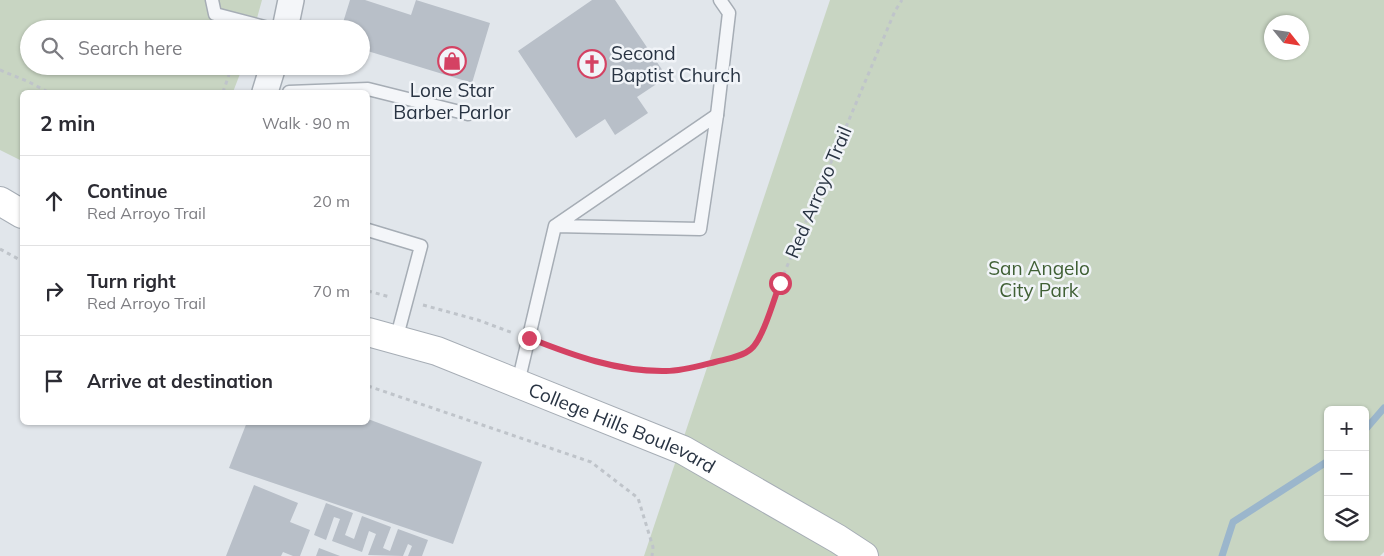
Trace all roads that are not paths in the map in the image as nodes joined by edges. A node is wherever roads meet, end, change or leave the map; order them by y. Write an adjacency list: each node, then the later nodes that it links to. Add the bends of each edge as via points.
1 (212, 0): 4 (lane, via 215,14)
2 (291, 0): 5 (street)
3 (720, 0): 10 (lane, via 729,13)
4 (238, 20)
5 (286, 20)
6 (270, 75): 7 (street)
7 (266, 90)
8 (370, 91): 9 (lane)
9 (468, 114)
10 (717, 115): 13 (lane); 13 (lane, via 700,229)
11 (0, 201): 12 (street)
12 (20, 213)
13 (555, 226): 17 (lane)
14 (370, 231): 16 (lane, via 421,246)
15 (370, 333): 16 (street, College Hills Boulevard)
16 (396, 340): 17 (street, College Hills Boulevard, via 437,351)
17 (518, 383): 18 (street, College Hills Boulevard, via 683,450)
18 (864, 556)

